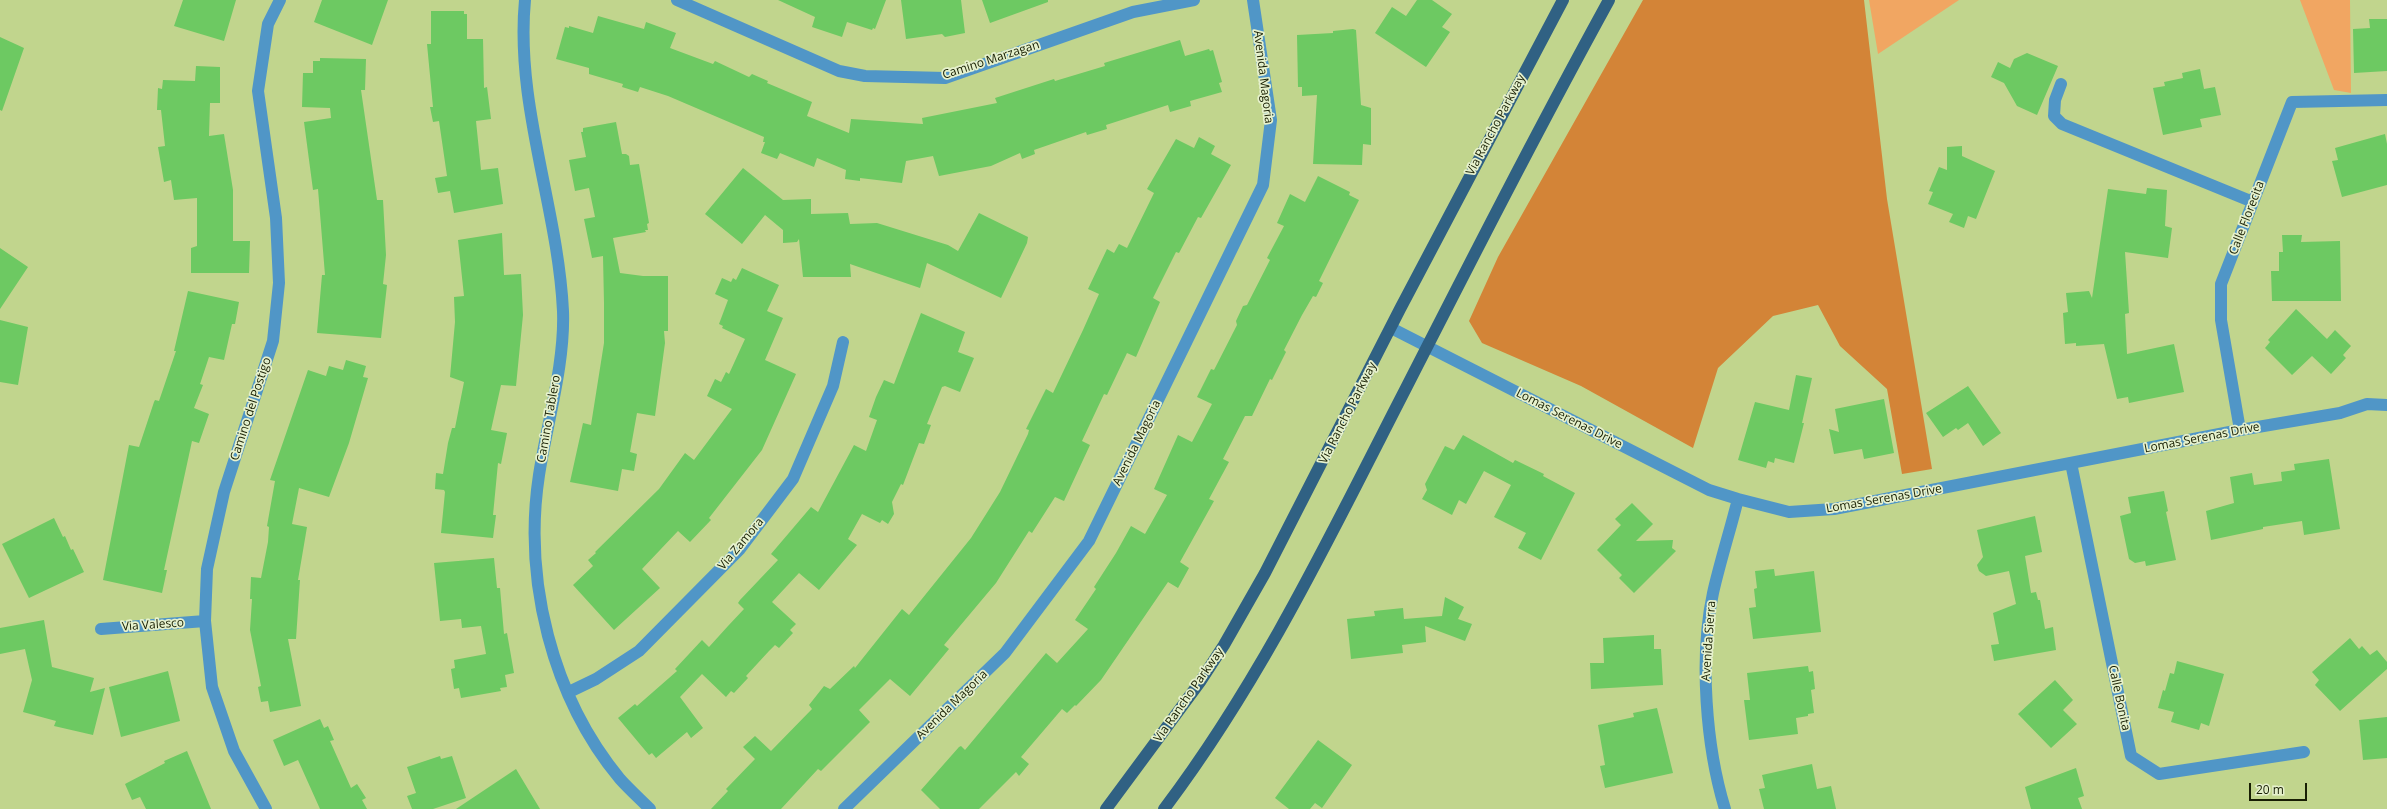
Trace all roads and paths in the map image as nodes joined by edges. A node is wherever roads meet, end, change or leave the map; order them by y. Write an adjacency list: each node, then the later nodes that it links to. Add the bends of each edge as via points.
1 (280, 0): 18 (street, Camino del Postigo, via 268,24 258,91 276,218 279,283 273,341 224,492 207,569)
2 (525, 0): 20 (street, Camino Tablero, via 523,25 527,87 558,254 563,314 559,360 538,478 534,545 542,614 553,654)
3 (677, 0): 4 (street, Camino Marzagan, via 839,71 865,76 945,78 1133,12)
4 (1194, 0)
5 (1253, 0): 24 (street, Avenida Magoria, via 1271,120 1263,186 1089,541 1005,653)
6 (1563, 0): 11 (main road, Via Rancho Parkway)
7 (1609, 0): 13 (main road, via 1554,100)
8 (2061, 84): 10 (street, via 2055,100 2054,116 2062,124)
9 (2387, 100): 10 (street, Calle Florecita, via 2292,102)
10 (2253, 202): 15 (street, Calle Florecita, via 2221,284 2221,320)
11 (1391, 328): 13 (street, Lomas Serenas Drive); 25 (main road, Via Rancho Parkway, via 1265,573 1224,645 1200,682)
12 (843, 342): 20 (street, Via Zamora, via 833,386 793,479 740,550 639,652 596,679)
13 (1427, 347): 17 (street, Lomas Serenas Drive, via 1709,490); 26 (main road, via 1310,576 1279,631 1201,760)
14 (2387, 405): 15 (street, Lomas Serenas Drive, via 2367,404 2340,413)
15 (2240, 430): 16 (street, Lomas Serenas Drive)
16 (2071, 464): 17 (street, Lomas Serenas Drive, via 1834,509 1790,512); 21 (street, Calle Bonita, via 2131,756 2159,774)
17 (1738, 500): 27 (street, Avenida Sierra, via 1713,594 1704,674 1718,784)
18 (205, 621): 19 (street, Via Valesco); 22 (street, Camino del Postigo, via 212,687 234,751)
19 (101, 629)
20 (569, 692): 23 (street, Camino Tablero, via 591,737 603,755 620,779)
21 (2304, 752)
22 (266, 809)
23 (650, 809)
24 (844, 809)
25 (1106, 809)
26 (1164, 809)
27 (1725, 809)

